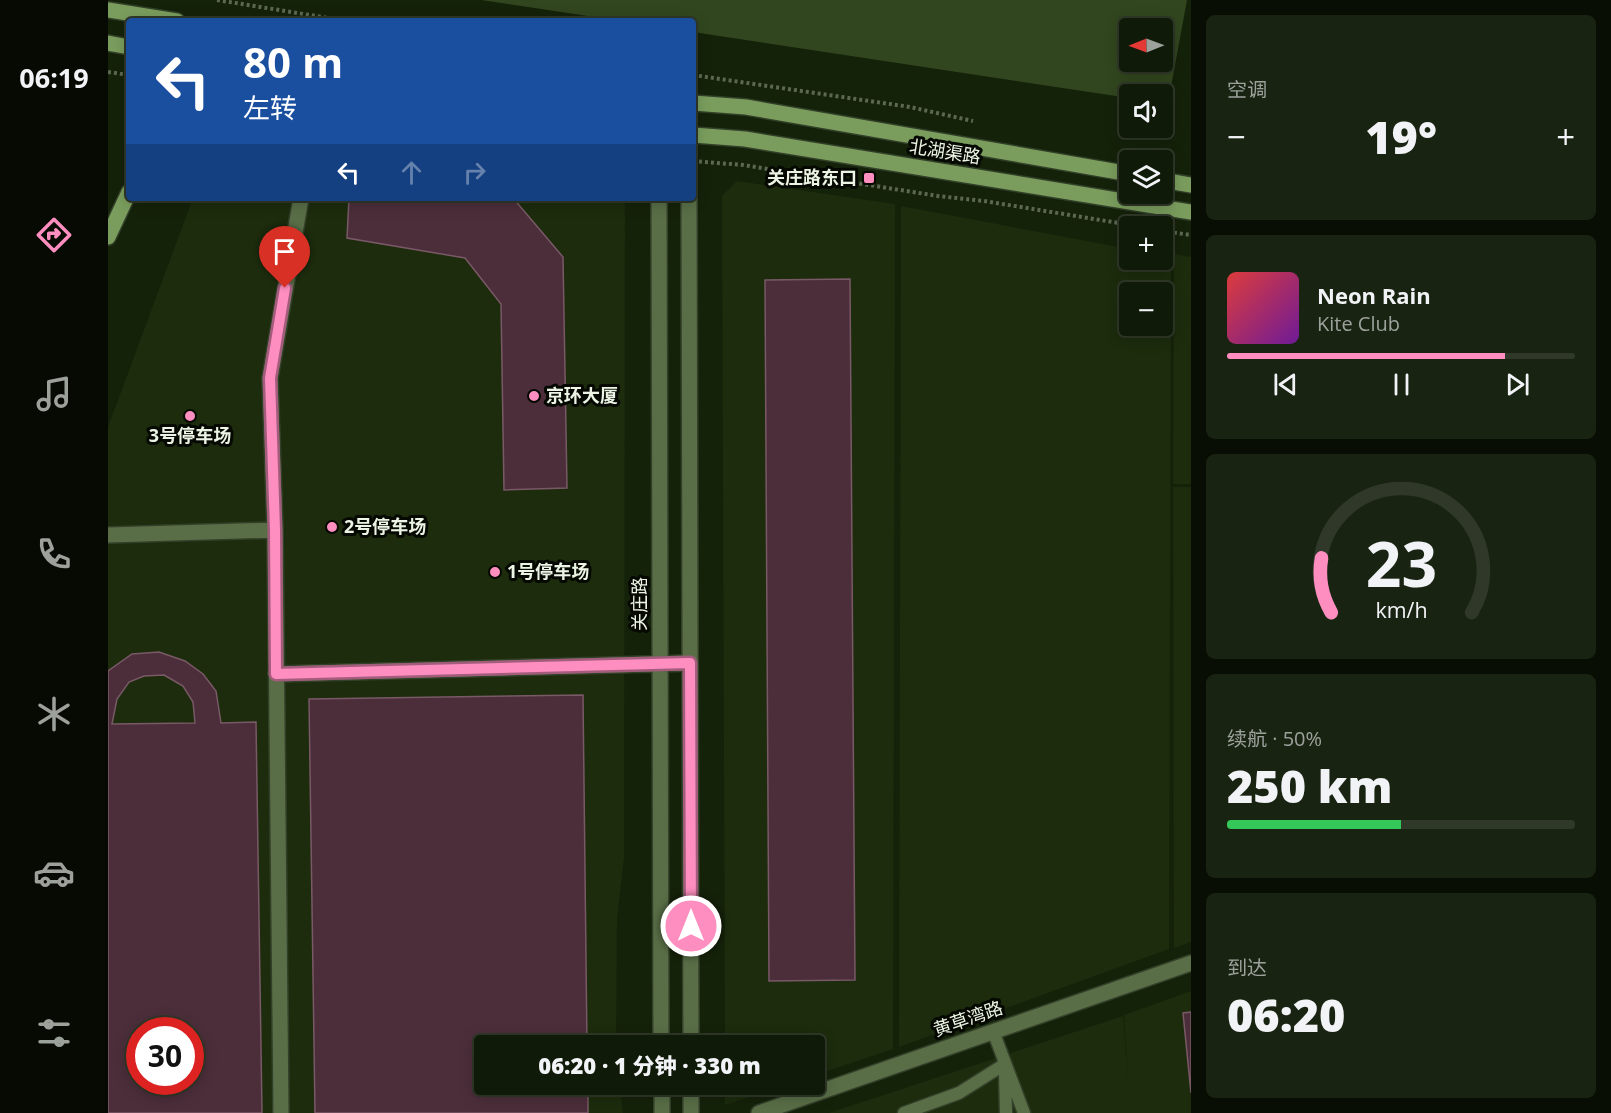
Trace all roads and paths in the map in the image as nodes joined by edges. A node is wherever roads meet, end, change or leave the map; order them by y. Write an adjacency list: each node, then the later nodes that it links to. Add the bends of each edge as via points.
1 (217, 0): 4 (path)
2 (108, 10): 3 (main road)
3 (158, 18)
4 (328, 18)
5 (108, 43): 6 (main road)
6 (126, 46)
7 (108, 72): 8 (path)
8 (126, 75)
9 (696, 75): 11 (path, via 910,107)
10 (696, 103): 14 (main road, 北湖渠路, via 747,107)
11 (973, 121)
12 (696, 135): 21 (main road, 北湖渠路, via 745,139)
13 (696, 161): 22 (path)
14 (1119, 172)
15 (1173, 182): 16 (main road)
16 (1191, 185)
17 (126, 198): 25 (main road)
18 (300, 201): 26 (street, via 270,378)
19 (659, 201): 29 (street, 关庄路)
20 (689, 201): 28 (street)
21 (1191, 212)
22 (1119, 223)
23 (1173, 233): 24 (path)
24 (1191, 236)
25 (108, 237)
26 (275, 530): 27 (street); 30 (street)
27 (108, 534)
28 (690, 663): 29 (street); 34 (street)
29 (660, 664): 30 (street); 33 (street, 关庄路)
30 (276, 674): 38 (street)
31 (1191, 963): 32 (street, 黄草湾路)
32 (993, 1031): 35 (lane); 41 (street, 黄草湾路)
33 (662, 1035)
34 (691, 1035)
35 (1005, 1064): 42 (lane, via 959,1093); 43 (lane); 44 (lane)
36 (662, 1095): 39 (street)
37 (691, 1095): 40 (street)
38 (281, 1113)
39 (662, 1113)
40 (691, 1113)
41 (759, 1113)
42 (904, 1113)
43 (1006, 1113)
44 (1024, 1113)

